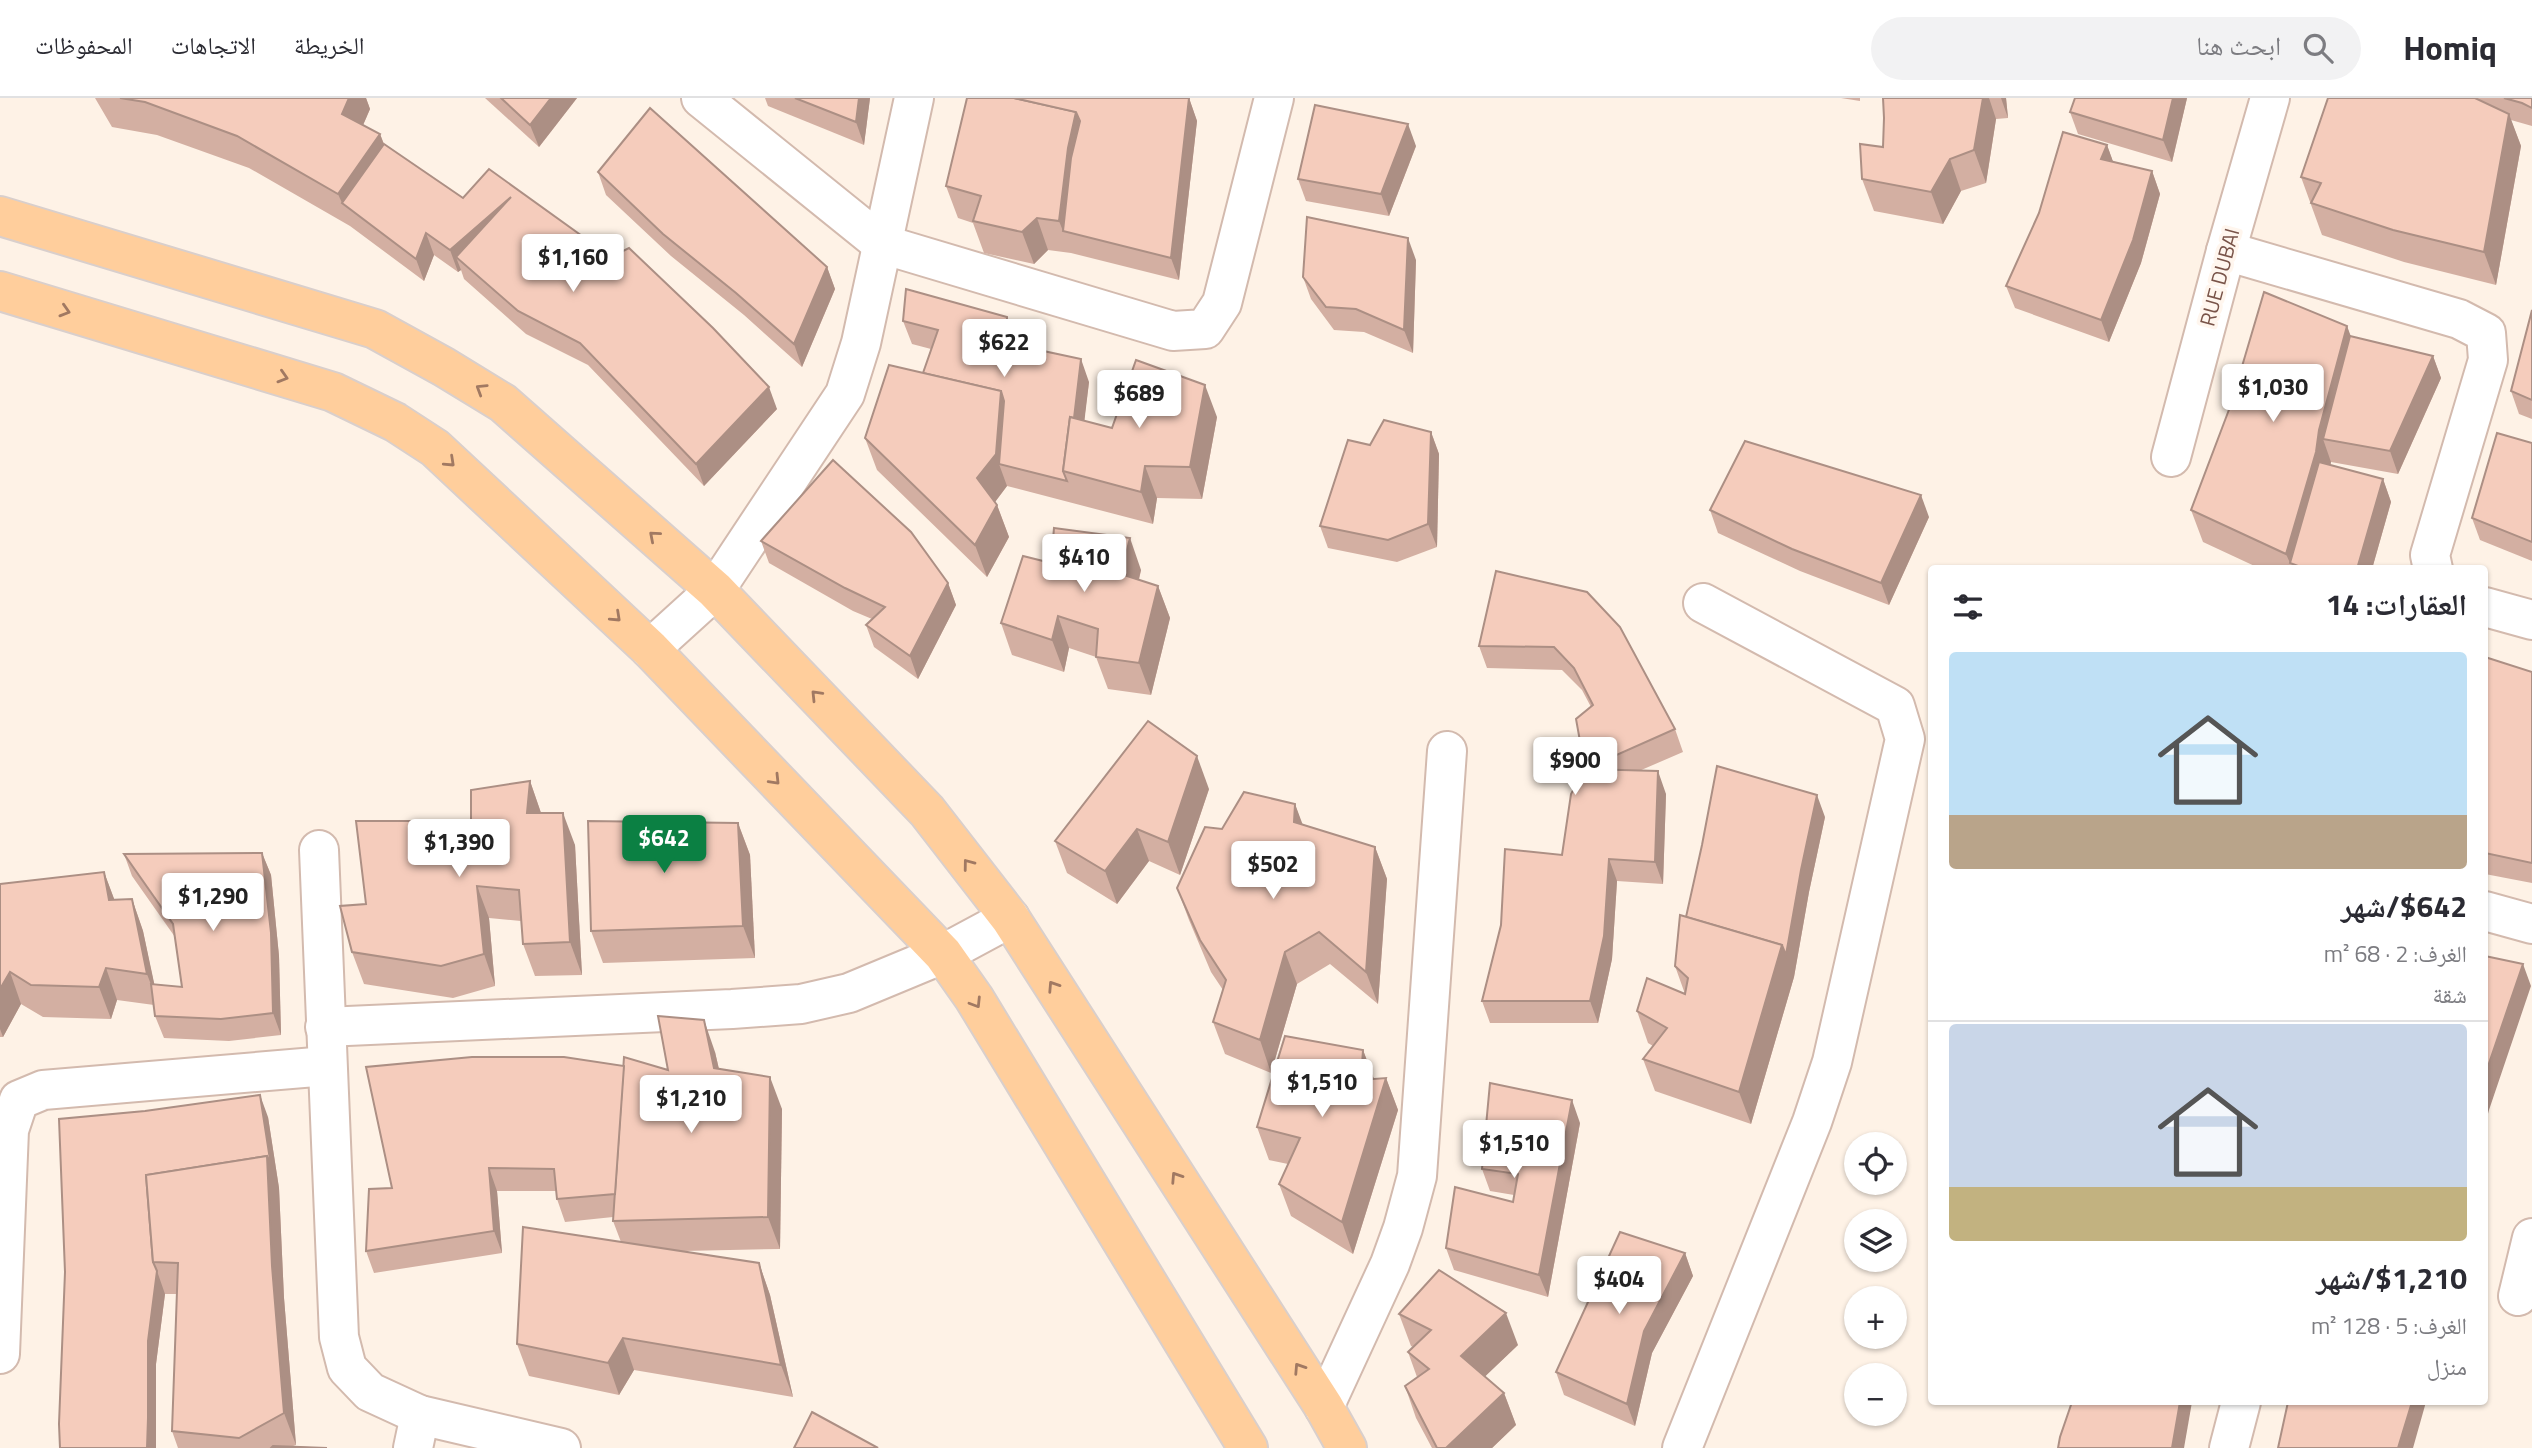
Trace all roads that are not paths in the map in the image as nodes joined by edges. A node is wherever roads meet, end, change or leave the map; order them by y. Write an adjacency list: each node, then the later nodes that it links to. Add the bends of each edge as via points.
1 (701, 98): 6 (street)
2 (914, 98): 6 (street)
3 (1274, 98): 6 (street, via 1222,303 1205,329 1173,331)
4 (2270, 98): 7 (street, RUE DUBAI)
5 (0, 216): 11 (main road, one-way to 5, via 503,403 374,329)
6 (882, 244): 11 (street, via 845,394)
7 (2226, 251): 9 (street, RUE DUBAI); 10 (street, via 2459,319 2486,332 2488,360 2430,555)
8 (0, 291): 15 (main road, one-way to 15, via 333,392 395,422 435,448)
9 (2171, 457)
10 (2432, 565)
11 (715, 590): 15 (street); 19 (main road, one-way to 11, via 927,811)
12 (1703, 603): 33 (street, via 1895,706 1905,739 1832,1062)
13 (2488, 608): 14 (street)
14 (2532, 621)
15 (650, 649): 21 (main road, one-way to 21)
16 (1447, 751): 28 (street, via 1417,1176 1391,1264)
17 (319, 850): 22 (street)
18 (2488, 912): 20 (street)
19 (1010, 918): 21 (street); 28 (main road, one-way to 19)
20 (2532, 924)
21 (943, 954): 22 (street, via 849,993 801,1004); 31 (main road, one-way to 31)
22 (325, 1027): 23 (street)
23 (327, 1066): 26 (street, via 43,1090 19,1100 9,1130); 29 (street, via 339,1337 347,1368)
24 (2532, 1238): 25 (street)
25 (2512, 1295)
26 (0, 1354)
27 (2240, 1405): 34 (street)
28 (1324, 1407): 32 (main road)
29 (416, 1432): 30 (street)
30 (561, 1448)
31 (1248, 1448)
32 (1347, 1448)
33 (1682, 1448)
34 (2229, 1448)

